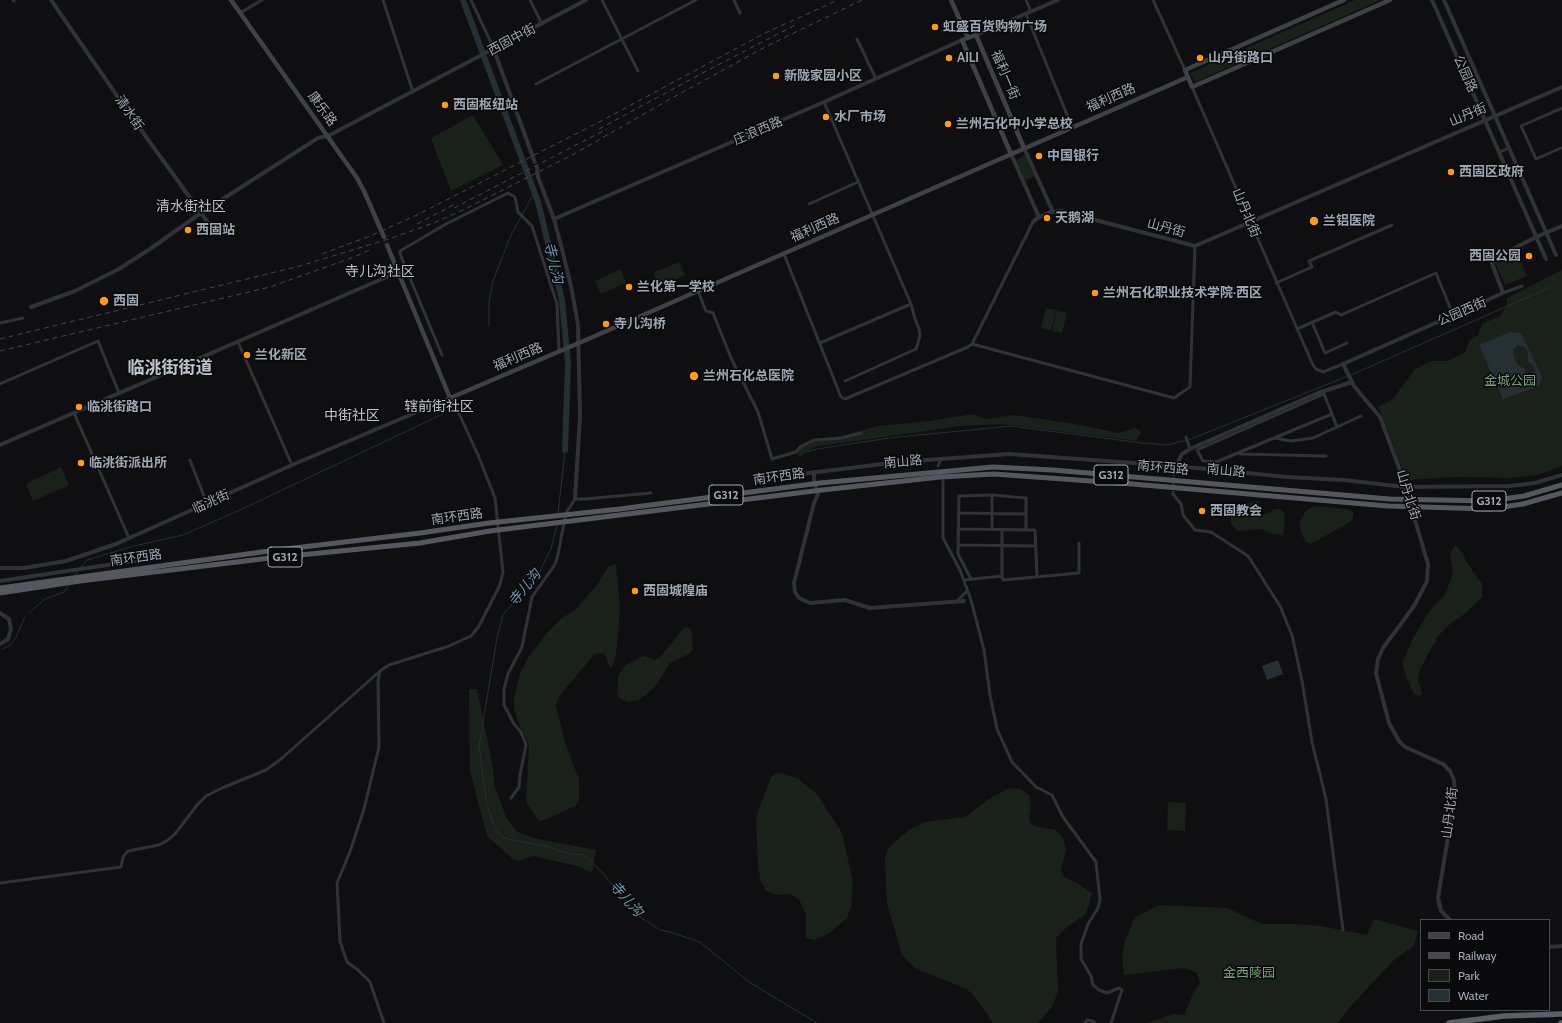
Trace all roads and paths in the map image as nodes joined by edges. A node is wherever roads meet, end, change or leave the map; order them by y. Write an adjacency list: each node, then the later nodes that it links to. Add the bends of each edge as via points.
1 (51, 0): 54 (street, 清水街)
2 (231, 0): 21 (main road, 康乐路)
3 (262, 0): 21 (street)
4 (383, 0): 37 (street)
5 (471, 0): 29 (street)
6 (530, 0): 23 (street)
7 (586, 0): 23 (street, 西固中街)
8 (602, 0): 26 (street)
9 (696, 0): 26 (street)
10 (734, 0): 19 (street)
11 (951, 0): 25 (main road)
12 (1026, 0): 20 (street)
13 (1058, 0): 20 (street)
14 (1153, 0): 30 (street)
15 (1344, 0): 30 (main road)
16 (1390, 0): 36 (main road)
17 (1432, 0): 41 (street, 公园路)
18 (1444, 0): 40 (street, 公园路)
19 (740, 12)
20 (1031, 12): 22 (street)
21 (240, 13): 43 (main road, 康乐路)
22 (1026, 14): 24 (street); 42 (street)
23 (542, 24): 29 (street, 西固中街)
24 (976, 35): 25 (main road); 44 (main road, 福利一街)
25 (968, 38): 28 (main road)
26 (622, 39): 31 (street); 34 (street)
27 (857, 39): 33 (street)
28 (962, 40): 33 (street, 庄浪西路); 48 (main road, 福利一街)
29 (494, 50): 37 (street, 西固中街); 49 (street)
30 (1185, 70): 32 (main road)
31 (638, 71)
32 (1188, 77): 36 (main road); 42 (main road, 福利西路)
33 (876, 79): 38 (street, 庄浪西路)
34 (536, 84)
35 (1562, 87): 40 (street, 山丹街)
36 (1192, 88): 59 (street, 山丹北街)
37 (413, 92): 43 (street, 西固中街)
38 (824, 102): 51 (street); 57 (street, 庄浪西路)
39 (1562, 108): 46 (street, via 1521,126 1536,159)
40 (1494, 116): 41 (street, 山丹街); 45 (street, 公园路)
41 (1485, 119): 47 (street, 公园路); 59 (street, 山丹街)
42 (1072, 127): 44 (main road, 福利西路)
43 (328, 136): 54 (street, 西固中街, via 318,138); 64 (main road, 康乐路, via 362,187)
44 (1024, 148): 48 (main road, 福利西路); 53 (street, 福利一街)
45 (1508, 148): 47 (street); 63 (street, 公园路)
46 (1561, 148)
47 (1500, 152): 65 (street, 公园路)
48 (1011, 154): 55 (main road, 福利西路); 56 (street, 福利一街)
49 (534, 160)
50 (537, 168): 57 (street)
51 (858, 182): 52 (street); 55 (street)
52 (809, 204)
53 (1053, 212): 56 (street, 山丹街); 67 (street, 山丹街, via 1061,211)
54 (201, 213): 60 (street, 清水街); 77 (street, 西固中街, via 112,272 75,291)
55 (872, 215): 68 (main road, 福利西路); 76 (street)
56 (1039, 217): 58 (street, 山丹街)
57 (554, 219): 84 (street, via 572,291)
58 (1033, 222): 87 (street, 山丹街)
59 (1250, 222): 67 (street, 山丹街); 72 (street, 山丹北街)
60 (208, 224)
61 (1392, 225): 72 (street, via 1309,261 1312,267)
62 (1562, 226): 63 (street)
63 (1546, 232): 65 (street); 69 (street, 公园路)
64 (384, 237)
65 (1536, 237): 70 (street, 公园路); 75 (street, 公园西街, via 1495,258 1492,263)
66 (387, 245): 71 (main road)
67 (1195, 246): 87 (street, via 1190,387 1174,398)
68 (784, 254): 74 (main road, 福利西路); 85 (street)
69 (1556, 255)
70 (1546, 259)
71 (398, 272): 83 (street); 96 (main road)
72 (1276, 283): 82 (street, 山丹北街)
73 (1522, 286): 75 (street)
74 (698, 291): 84 (main road, 福利西路); 101 (street, via 706,311 713,313 758,412 772,459 796,452 814,440 842,438)
75 (1503, 294): 78 (street, 公园西街)
76 (911, 304): 85 (street); 91 (street, via 920,329 916,349)
77 (31, 307)
78 (1453, 316): 80 (street, via 1436,273 1341,315 1336,312); 90 (street, 公园西街)
79 (23, 318): 81 (street)
80 (1312, 322): 82 (street); 86 (street, via 1325,353)
81 (0, 323)
82 (1297, 329): 90 (street, 山丹北街, via 1316,369 1323,372)
83 (238, 342): 94 (street); 110 (street)
84 (578, 343): 88 (main road, 福利西路); 124 (street, via 580,401)
85 (820, 343): 87 (street, via 843,399)
86 (1347, 343)
87 (972, 344)
88 (561, 351): 89 (street, via 557,304 532,226 518,212 515,197 505,194 401,250 400,254); 96 (main road, 福利西路)
89 (442, 355)
90 (1343, 364): 92 (street, 山丹北街)
91 (845, 380)
92 (1352, 382): 95 (street); 119 (street, 山丹北街, via 1380,417)
93 (0, 384): 94 (street, via 98,341)
94 (119, 393): 97 (street)
95 (1324, 393): 98 (street); 105 (street); 106 (street, via 1197,450 1203,461 1216,462)
96 (450, 398): 110 (street, 临洮街); 153 (street, via 475,448 495,498 503,565 502,579 472,636 389,665)
97 (74, 413): 104 (street); 133 (street)
98 (1332, 414): 100 (street); 103 (street)
99 (1361, 416): 100 (street)
100 (1337, 427): 103 (street, via 1313,438 1291,441)
101 (861, 433)
102 (1186, 438): 105 (street)
103 (1275, 438): 106 (street)
104 (0, 445)
105 (1189, 447): 112 (street)
106 (1238, 454): 107 (street)
107 (1326, 456)
108 (941, 459): 111 (street); 112 (street, 南山路, via 1009,454); 113 (street, 南山路)
109 (190, 460): 125 (street)
110 (292, 465): 125 (street, 临洮街)
111 (938, 466)
112 (1176, 466): 114 (street); 119 (street, 南山路)
113 (812, 473): 115 (street, 南山路); 149 (street, via 818,494 794,583 799,598 810,603 845,600 870,608)
114 (1174, 473)
115 (793, 475)
116 (1562, 475): 119 (street, 南山路, via 1535,483 1510,486)
117 (942, 481): 143 (street, via 943,538)
118 (1562, 485): 142 (highway, 南环西路 / G312, via 1524,496 1489,501 1415,500 993,466 820,483 588,513 504,521 420,534 269,551)
119 (1405, 487): 156 (street, 山丹北街, via 1428,564 1428,576 1414,606 1383,648 1376,674 1389,723 1399,741 1405,747 1443,764 1454,780 1455,794 1438,898 1441,911)
120 (650, 493): 124 (street)
121 (1562, 493): 142 (highway, 南环西路 / G312, via 1523,504 1489,509 1416,507 994,474 940,477 490,531 420,543)
122 (1173, 494): 157 (street, via 1195,530 1211,532 1248,556 1280,606 1292,635 1319,776 1326,799)
123 (992, 496): 126 (street, via 959,496); 127 (street); 128 (street, via 1026,498)
124 (575, 499): 154 (street, via 566,513 554,566 532,597 522,647 508,674 504,689 504,705 526,745 520,786)
125 (207, 504): 133 (street, 临洮街)
126 (958, 513): 127 (street); 130 (street)
127 (992, 513): 128 (street); 129 (street)
128 (1026, 514): 132 (street)
129 (992, 528): 130 (street); 131 (street)
130 (958, 529): 135 (street)
131 (1002, 529): 132 (street); 136 (street)
132 (1026, 530): 137 (street, via 1035,530)
133 (129, 538): 139 (street, 临洮街, via 66,561 24,568)
134 (1079, 544): 141 (street, via 1079,573)
135 (959, 545): 136 (street); 144 (street, via 958,554)
136 (1002, 546): 137 (street); 140 (street)
137 (1035, 546): 141 (street)
138 (141, 560): 145 (street)
139 (0, 568)
140 (1002, 576): 141 (street, via 1003,580); 144 (street)
141 (1037, 577)
142 (81, 579): 146 (highway, 南环西路 / G312); 148 (highway, 南环西路 / G312)
143 (964, 580): 144 (street); 147 (street)
144 (971, 580)
145 (0, 581)
146 (0, 588)
147 (967, 591): 149 (street); 164 (street, via 984,650 997,729 1012,762 1036,787 1052,795 1063,817 1096,862 1100,899 1081,944 1081,959 1098,990 1107,993 1119,988 1122,990)
148 (0, 593)
149 (956, 602): 150 (street)
150 (964, 602)
151 (0, 613): 152 (street, via 9,619 11,629 8,639)
152 (0, 644)
153 (380, 671): 155 (street, via 266,770 206,796 175,834 159,845 128,852 123,857 121,867); 161 (street, via 379,747 364,809 337,883 340,941 346,962 370,982)
154 (511, 798)
155 (0, 883)
156 (1449, 919)
157 (1343, 930)
158 (1562, 946): 159 (street)
159 (1550, 947)
160 (1562, 1014): 165 (highway, via 1504,1016)
161 (384, 1023)
162 (1085, 1023): 163 (street, via 1092,1020)
163 (1095, 1023)
164 (1111, 1023)
165 (1449, 1023)

